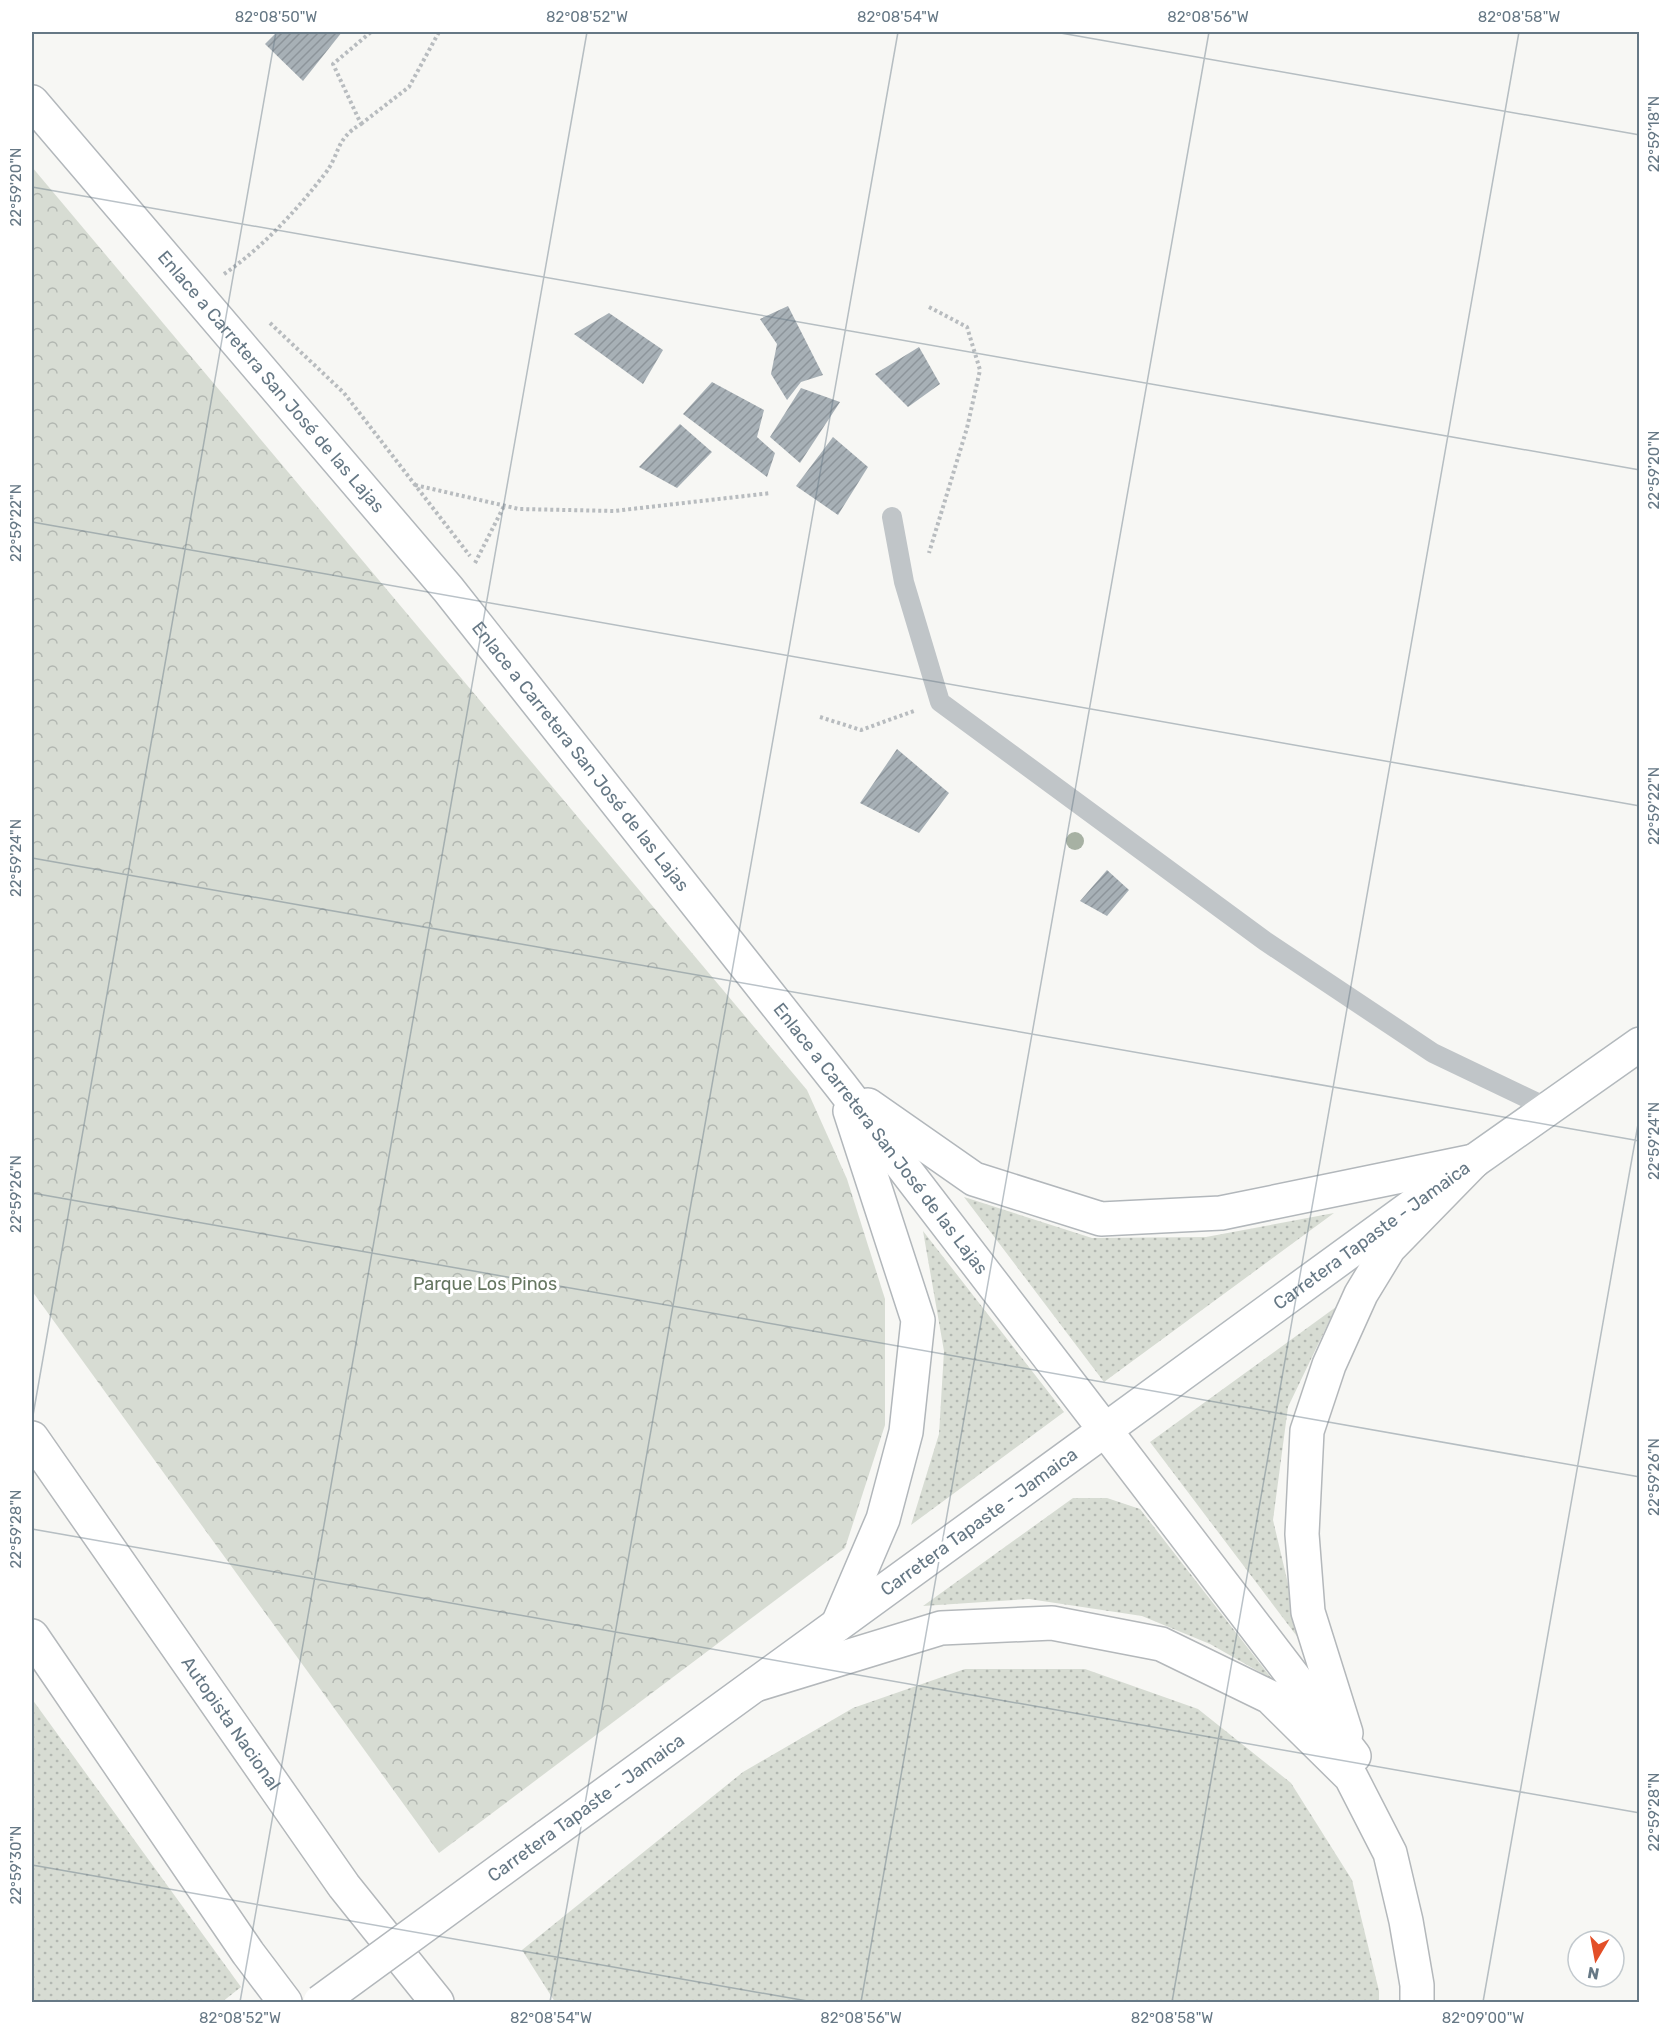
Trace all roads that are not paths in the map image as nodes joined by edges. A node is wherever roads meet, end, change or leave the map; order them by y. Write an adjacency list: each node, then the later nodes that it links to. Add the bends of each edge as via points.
1 (32, 102): 4 (main road, Enlace a Carretera San José de las Lajas, via 448,589)
2 (892, 517): 5 (lane, via 904,582 940,702 1265,941 1433,1053)
3 (1640, 1044): 5 (main road, Carretera Tapaste - Jamaica)
4 (842, 1086): 6 (main road, via 974,1179 1101,1219 1221,1213); 7 (main road, Enlace a Carretera San José de las Lajas); 9 (main road, via 918,1320 906,1432 883,1519)
5 (1548, 1108): 6 (main road, Carretera Tapaste - Jamaica)
6 (1474, 1161): 7 (main road, Carretera Tapaste - Jamaica); 12 (main road, via 1389,1248 1361,1294 1329,1365 1307,1431 1302,1534 1308,1612)
7 (1105, 1430): 9 (main road, Carretera Tapaste - Jamaica); 12 (main road, Enlace a Carretera San José de las Lajas)
8 (32, 1438): 15 (main road, Autopista Nacional, via 337,1876)
9 (838, 1625): 11 (main road, Carretera Tapaste - Jamaica)
10 (32, 1636): 13 (main road)
11 (755, 1685): 14 (main road, Carretera Tapaste - Jamaica, bridge); 16 (main road, via 941,1628 1052,1623 1161,1644 1270,1697 1351,1777 1390,1852 1406,1921)
12 (1353, 1755): 17 (main road, Enlace a Carretera San José de las Lajas, via 1378,1790 1410,1863 1431,1972)
13 (285, 2002)
14 (320, 2002)
15 (437, 2002)
16 (1417, 2002)
17 (1432, 2002)

